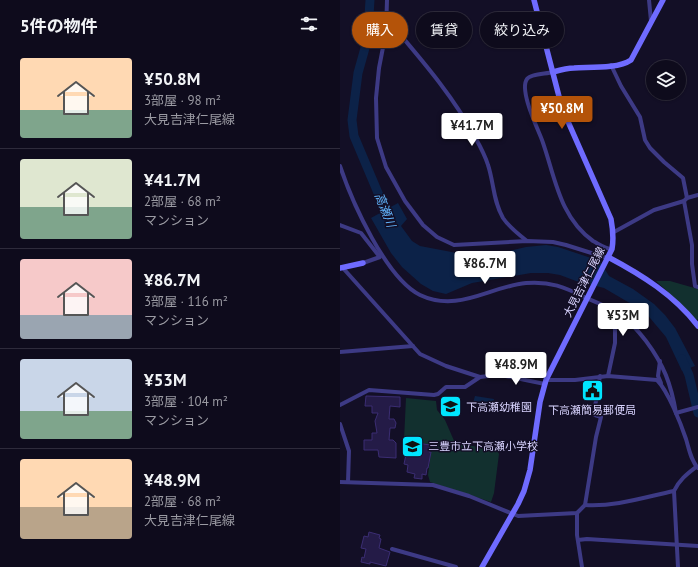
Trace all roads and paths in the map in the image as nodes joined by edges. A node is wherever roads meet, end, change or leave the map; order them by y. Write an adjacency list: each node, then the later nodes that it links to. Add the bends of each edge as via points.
1 (387, 0): 5 (street)
2 (534, 0): 10 (main road, 大見吉津仁尾線)
3 (649, 0): 6 (street)
4 (663, 0): 6 (main road)
5 (387, 12)
6 (652, 22): 9 (main road, via 631,60 626,64)
7 (408, 45): 16 (street, via 462,113 482,149 493,193 503,218)
8 (383, 48): 16 (street, via 376,98 377,138 386,167 412,212 437,237 454,244)
9 (611, 65): 10 (main road); 13 (street, via 640,118 645,140 650,148 683,178)
10 (552, 72): 15 (main road, 大見吉津仁尾線, via 562,108 606,207); 17 (street, via 531,76 526,80 528,106 566,210 589,238)
11 (340, 166): 20 (street, via 348,189)
12 (698, 195): 13 (street)
13 (685, 199): 15 (street, via 654,210); 23 (street, via 695,286)
14 (340, 225): 18 (street, via 361,233)
15 (614, 232): 17 (main road, 大見吉津仁尾線)
16 (526, 242): 19 (street, via 553,242)
17 (612, 249): 19 (main road, 大見吉津仁尾線)
18 (379, 256): 20 (street); 21 (street)
19 (608, 257): 24 (main road, 大見吉津仁尾線); 26 (main road, via 650,280)
20 (385, 261): 24 (street, via 411,289 441,302 463,300 524,283 539,282 564,287)
21 (363, 263): 22 (main road)
22 (341, 267): 27 (street)
23 (698, 287)
24 (587, 298): 25 (street); 33 (main road, 大見吉津仁尾線)
25 (604, 306): 29 (street, via 632,324); 31 (street, via 616,320 615,343)
26 (698, 325)
27 (413, 346): 28 (street); 32 (street, via 420,354)
28 (340, 352)
29 (660, 361): 34 (street, via 658,376); 37 (street, via 669,381)
30 (600, 376): 31 (street); 33 (street); 43 (street, via 594,413 601,417)
31 (608, 376): 34 (street, via 657,380)
32 (480, 377): 33 (street, via 501,375); 35 (street, via 465,387 446,388 434,395 369,390)
33 (545, 382): 44 (main road, 大見吉津仁尾線, via 528,478)
34 (662, 385): 37 (street)
35 (340, 405)
36 (698, 407): 37 (street)
37 (676, 413): 39 (street)
38 (340, 424): 41 (street, via 348,451)
39 (697, 468): 42 (street, via 683,477)
40 (340, 482): 41 (street)
41 (348, 482): 44 (street, via 433,485)
42 (674, 491): 43 (street, via 607,505); 47 (street)
43 (585, 505): 45 (street)
44 (513, 513): 45 (street, via 518,516); 51 (main road, 大見吉津仁尾線)
45 (577, 513): 46 (street)
46 (578, 540): 47 (street); 52 (street)
47 (677, 545): 48 (street); 53 (street)
48 (698, 546)
49 (392, 549): 50 (street)
50 (456, 567)
51 (482, 567)
52 (582, 567)
53 (678, 567)

